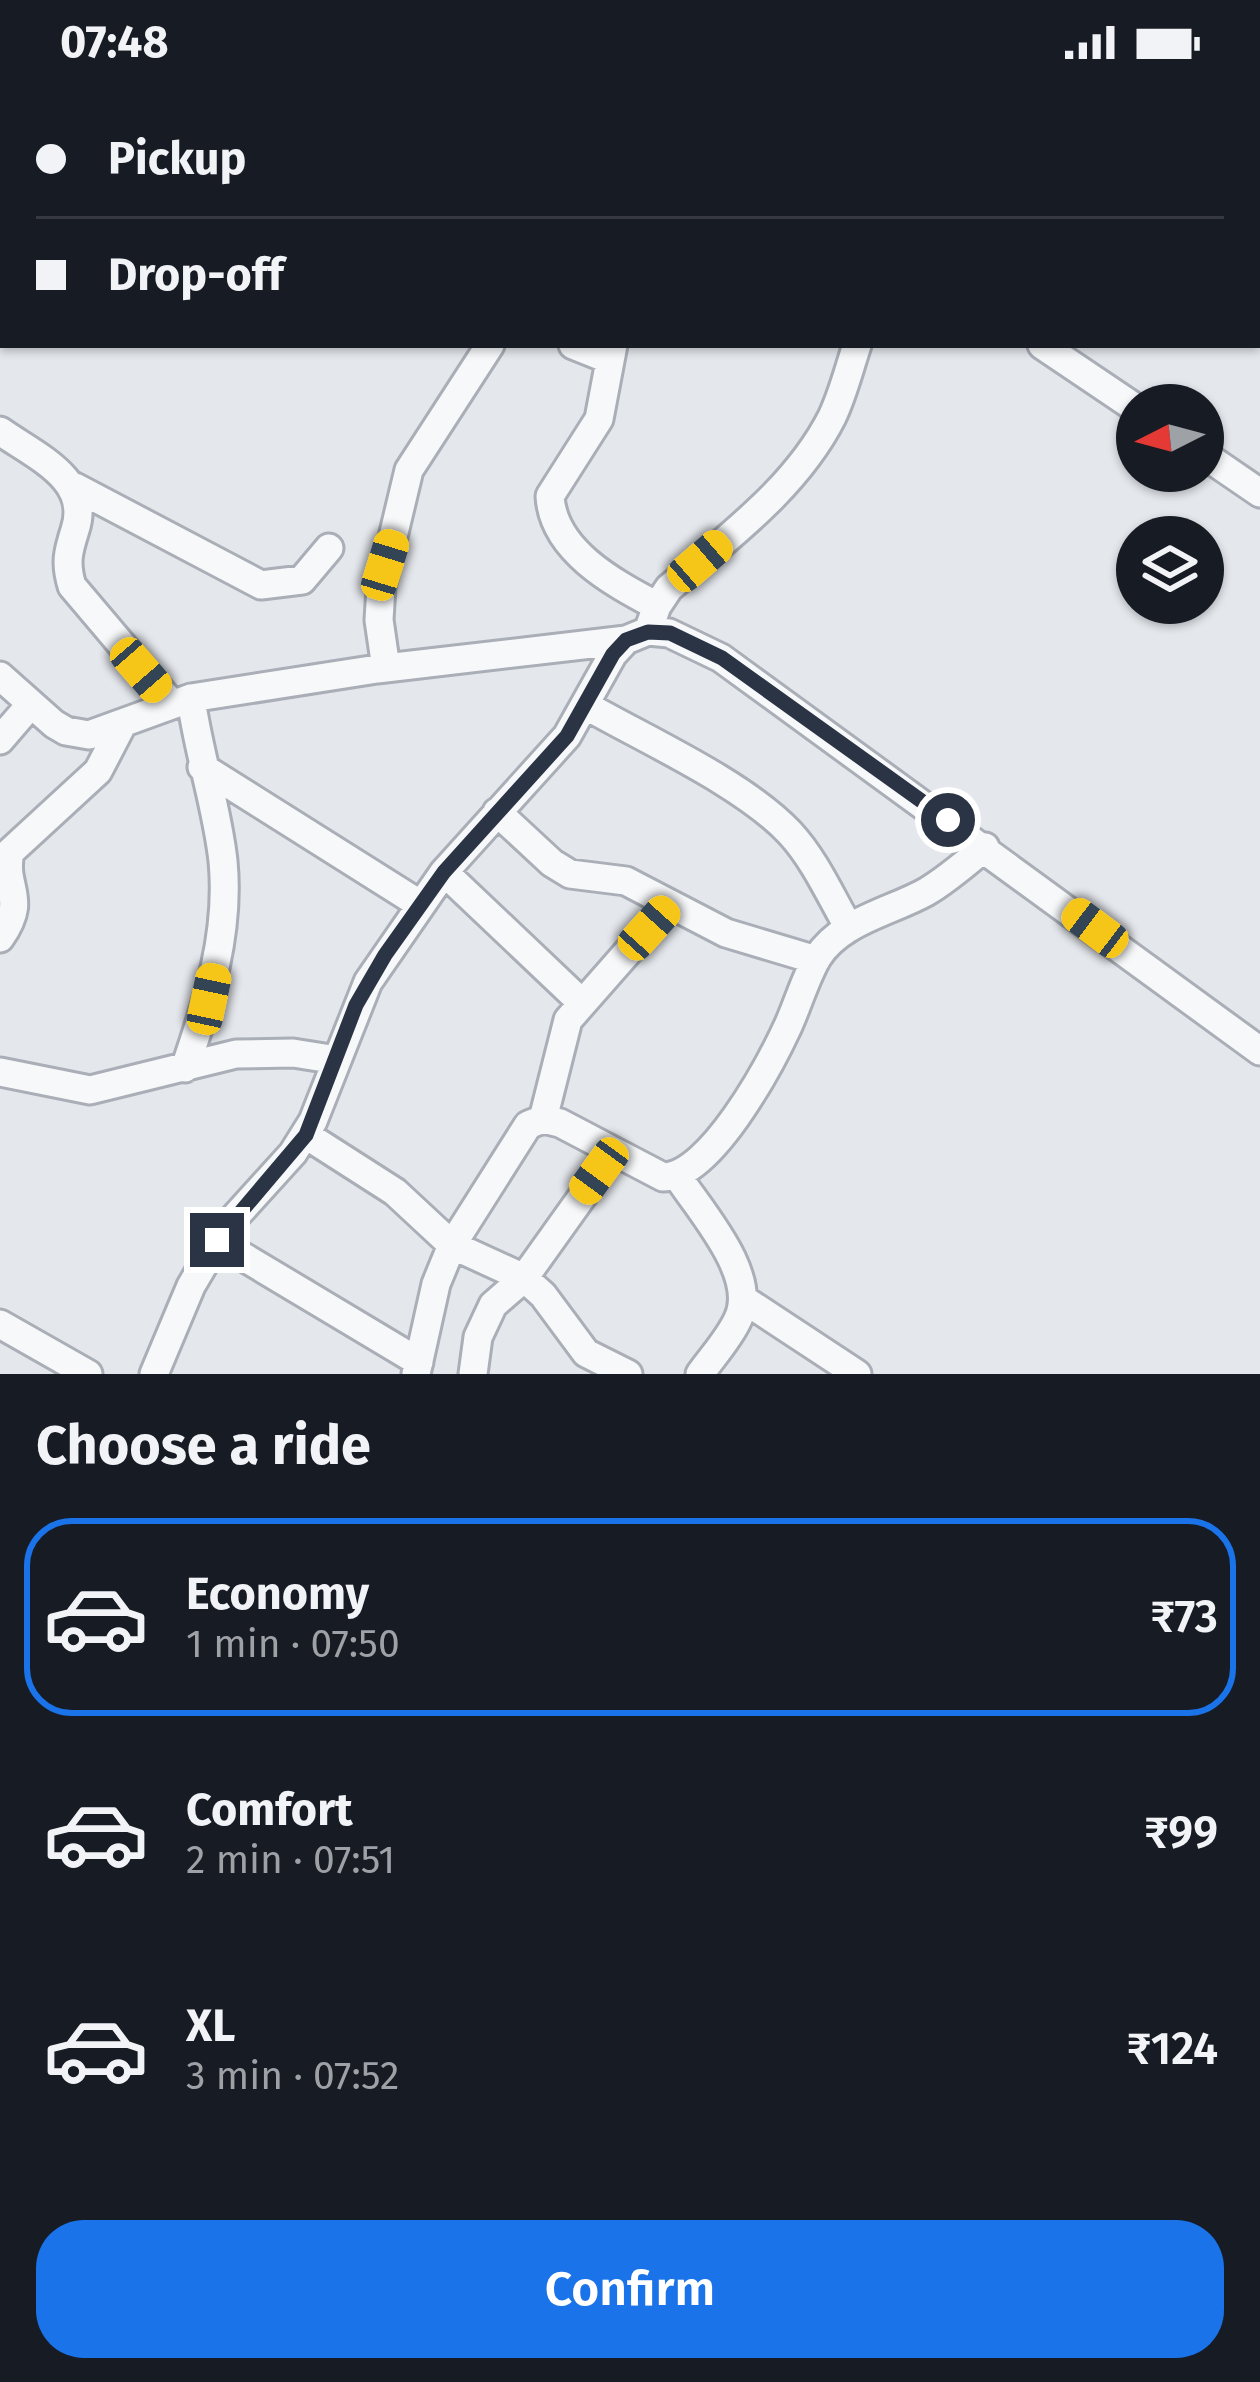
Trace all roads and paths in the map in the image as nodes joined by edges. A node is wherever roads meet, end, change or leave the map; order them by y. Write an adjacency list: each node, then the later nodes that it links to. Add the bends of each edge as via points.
1 (488, 348): 12 (street, via 409,470 381,586)
2 (856, 348): 11 (street, via 832,416 806,459 669,588)
3 (1046, 348): 5 (street)
4 (611, 352): 11 (street, via 599,419 550,496 551,511)
5 (1116, 395)
6 (0, 431): 8 (street)
7 (1224, 468): 9 (street)
8 (75, 487): 10 (street, via 261,584 302,580); 14 (street, via 80,506 66,567 72,586)
9 (1260, 493)
10 (329, 548)
11 (644, 626): 12 (street); 16 (street, via 613,654); 21 (street, via 722,658)
12 (386, 668): 14 (street)
13 (0, 676): 15 (street)
14 (181, 700): 17 (street); 19 (street)
15 (31, 704): 17 (street, via 79,735); 18 (street)
16 (585, 705): 20 (street); 25 (street, via 777,821)
17 (123, 723): 26 (street, via 98,771 10,852 15,912)
18 (0, 740)
19 (202, 766): 23 (street); 31 (street, via 224,886 215,972)
20 (497, 812): 22 (street); 24 (street, via 570,874 626,881)
21 (985, 847): 25 (street, via 926,892); 29 (street)
22 (444, 872): 23 (street); 28 (street)
23 (422, 904): 30 (street, via 368,982)
24 (669, 905): 27 (street, via 726,933); 28 (street)
25 (849, 928): 27 (street)
26 (0, 938)
27 (816, 960): 36 (street, via 772,1057 711,1150)
28 (581, 1002): 33 (street, via 562,1035)
29 (1260, 1051)
30 (337, 1060): 31 (street, via 271,1052); 34 (street)
31 (185, 1068): 32 (street, via 90,1090)
32 (0, 1072)
33 (543, 1119): 35 (street); 38 (street, via 520,1134)
34 (306, 1135): 37 (street); 38 (street, via 395,1192)
35 (614, 1152): 36 (street); 39 (street)
36 (678, 1177): 40 (street, via 739,1271)
37 (217, 1240): 42 (street); 44 (street)
38 (452, 1244): 39 (street); 42 (street)
39 (524, 1279): 45 (street, via 483,1323); 46 (street, via 586,1353)
40 (742, 1299): 47 (street, via 740,1316); 48 (street)
41 (0, 1324): 43 (street)
42 (417, 1368)
43 (88, 1374)
44 (154, 1374)
45 (473, 1374)
46 (628, 1374)
47 (700, 1374)
48 (857, 1374)

